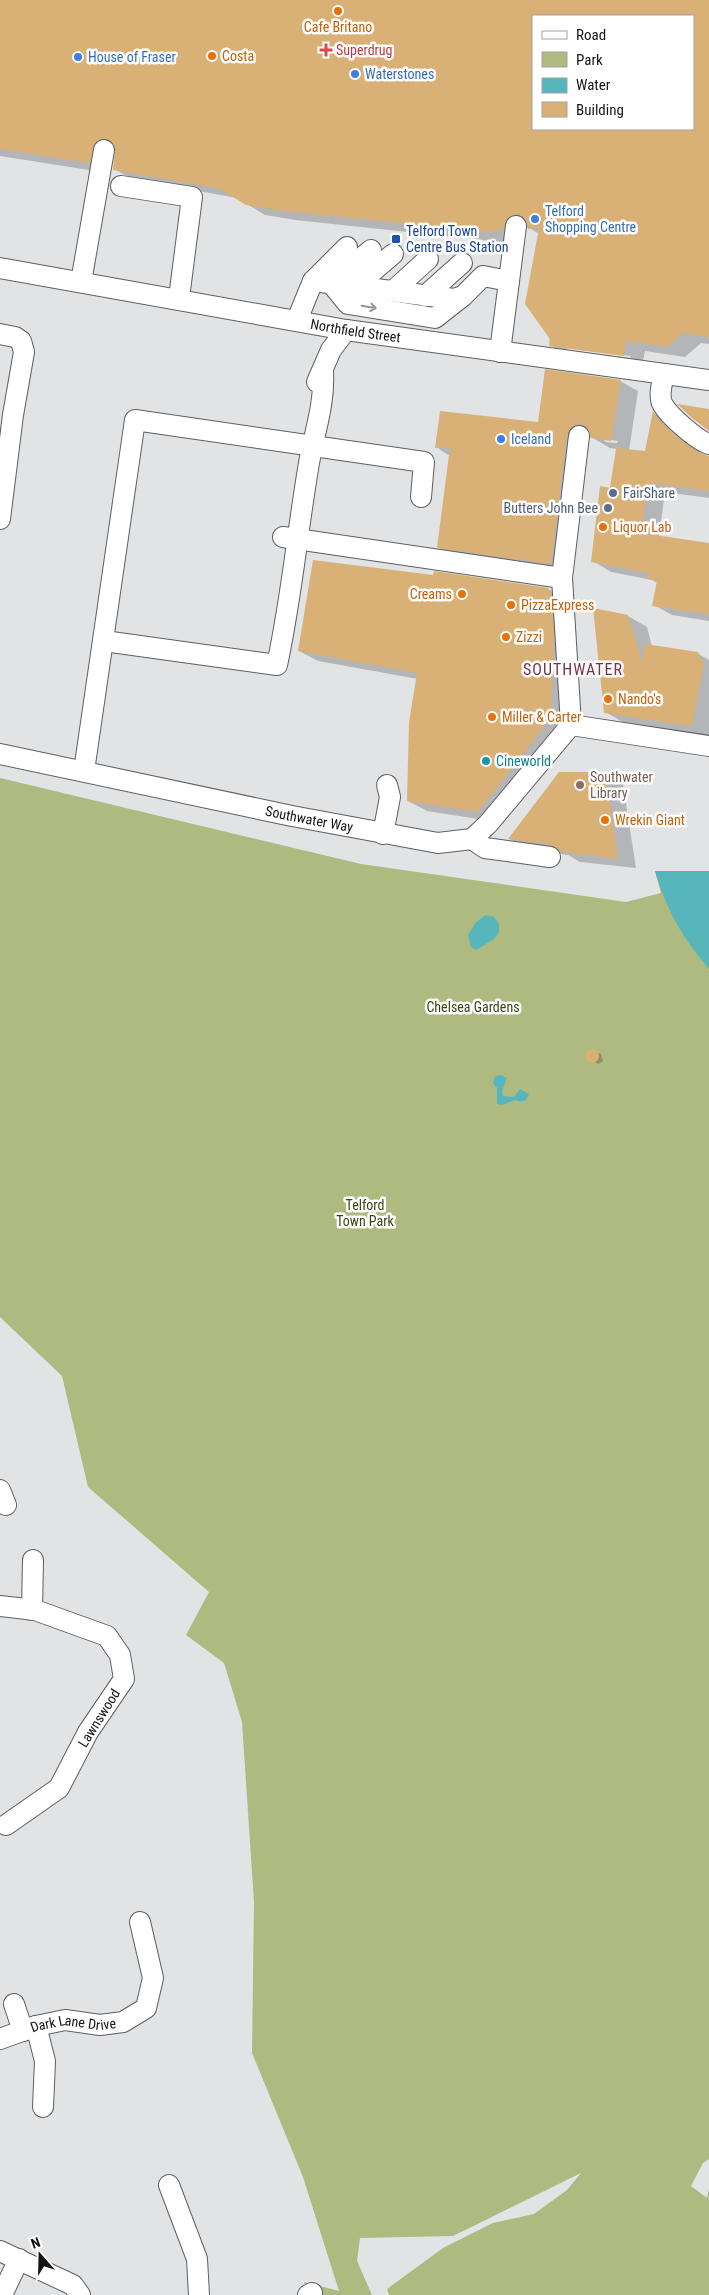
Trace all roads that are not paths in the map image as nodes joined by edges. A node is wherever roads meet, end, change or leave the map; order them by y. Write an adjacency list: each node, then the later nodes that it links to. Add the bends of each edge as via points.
1 (104, 150): 7 (street)
2 (121, 186): 10 (street, via 192,197)
3 (516, 226): 6 (street)
4 (410, 256): 8 (street); 8 (street); 8 (street); 8 (street)
5 (1, 267): 7 (street, Northfield Street)
6 (508, 281): 9 (street, via 483,276); 14 (street)
7 (81, 282): 10 (street, Northfield Street)
8 (374, 288): 9 (street, via 454,300); 9 (street, one-way to 9, via 348,304 434,318); 11 (street)
9 (462, 296)
10 (179, 298): 11 (street, Northfield Street)
11 (298, 320): 12 (street, Northfield Street)
12 (346, 330): 14 (street, Northfield Street); 19 (street, via 331,350 317,380 312,407)
13 (0, 334): 21 (street, via 15,336 21,341 24,352)
14 (500, 352): 15 (street, Northfield Street)
15 (664, 374): 16 (street, Northfield Street); 18 (street, via 662,405 683,426)
16 (709, 380)
17 (579, 436): 23 (street)
18 (709, 444)
19 (312, 446): 20 (street, via 424,462); 22 (street); 24 (street, via 135,420)
20 (421, 497)
21 (0, 519)
22 (291, 538): 23 (street); 24 (street, via 277,665)
23 (562, 578): 25 (street)
24 (104, 641): 28 (street)
25 (571, 725): 26 (street); 31 (street)
26 (709, 746)
27 (0, 754): 28 (street, Southwater Way)
28 (84, 771): 30 (street, Southwater Way)
29 (387, 785): 30 (street, via 390,798)
30 (383, 834): 31 (street, Southwater Way, via 438,843)
31 (472, 839): 32 (street, via 485,848)
32 (550, 857)
33 (33, 1560): 35 (street)
34 (0, 1606): 35 (street, Lawnswood)
35 (32, 1610): 36 (street, Lawnswood, via 107,1636 120,1655 124,1679 88,1732 59,1788)
36 (6, 1825)
37 (140, 1922): 39 (street, Dark Lane Drive, via 153,1978 146,2008 123,2022 100,2025 65,2020)
38 (14, 2004): 39 (street)
39 (29, 2029): 40 (street, Dark Lane Drive); 41 (street, via 45,2061)
40 (0, 2039)
41 (43, 2107)
42 (169, 2186): 47 (street, via 197,2259)
43 (0, 2250): 44 (street)
44 (19, 2259): 45 (street); 46 (street, via 73,2285)
45 (2, 2295)
46 (80, 2295)
47 (199, 2295)

